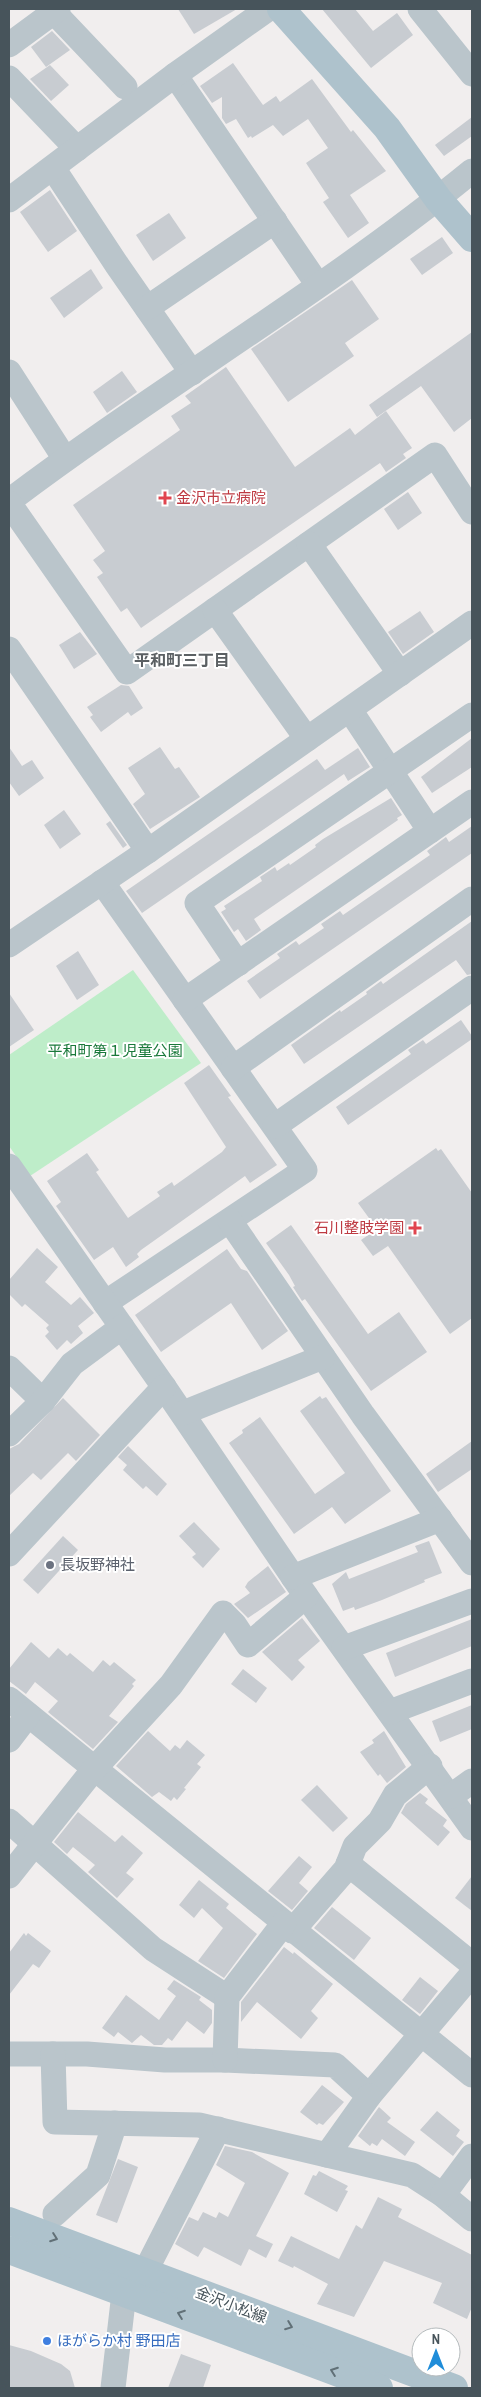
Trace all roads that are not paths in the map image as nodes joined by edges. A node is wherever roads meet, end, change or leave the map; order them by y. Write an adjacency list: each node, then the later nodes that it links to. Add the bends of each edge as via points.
1 (268, 9): 6 (street)
2 (281, 9): 13 (main road, via 388,128)
3 (420, 9): 7 (street)
4 (54, 10): 5 (street); 9 (street)
5 (9, 45)
6 (175, 74): 10 (street); 15 (street)
7 (472, 74)
8 (9, 78): 10 (street)
9 (125, 87)
10 (77, 149): 11 (street)
11 (53, 168): 14 (street); 18 (street)
12 (472, 171): 13 (street)
13 (438, 199): 16 (main road); 17 (street)
14 (9, 200)
15 (275, 221): 17 (street); 18 (street)
16 (472, 238)
17 (318, 285): 20 (street)
18 (147, 308): 20 (street)
19 (9, 372): 21 (street)
20 (192, 373): 21 (street)
21 (65, 459): 22 (street)
22 (9, 502): 25 (street, via 127,672)
23 (472, 512): 24 (street, via 434,455)
24 (308, 544): 25 (street); 28 (street)
25 (215, 610): 31 (street)
26 (472, 623): 28 (street)
27 (9, 650): 35 (street)
28 (400, 674): 29 (street)
29 (350, 710): 31 (street); 32 (street)
30 (472, 715): 32 (street)
31 (307, 740): 35 (street)
32 (391, 772): 34 (street); 39 (street, via 197,903)
33 (472, 802): 34 (street)
34 (430, 831): 39 (street)
35 (148, 851): 36 (street)
36 (102, 882): 38 (street); 41 (street)
37 (472, 899): 42 (street)
38 (12, 935)
39 (238, 964): 41 (street)
40 (472, 988): 43 (street)
41 (186, 1000): 42 (street)
42 (234, 1068): 43 (street)
43 (275, 1126): 45 (street, via 305,1170)
44 (9, 1166): 46 (street)
45 (230, 1221): 46 (street); 48 (street)
46 (105, 1303): 47 (street)
47 (122, 1328): 50 (street); 51 (street, via 72,1364)
48 (323, 1357): 52 (street); 54 (street)
49 (9, 1368): 51 (street)
50 (164, 1387): 52 (street); 55 (street)
51 (43, 1401): 53 (street)
52 (182, 1413): 57 (street)
53 (9, 1434)
54 (440, 1519): 56 (street); 57 (street)
55 (9, 1554)
56 (472, 1562)
57 (300, 1586): 59 (street); 66 (street, via 248,1645 223,1613 171,1685)
58 (472, 1601): 59 (street)
59 (344, 1648): 62 (street)
60 (472, 1681): 62 (street)
61 (9, 1698): 63 (street)
62 (390, 1712): 65 (street)
63 (28, 1715): 64 (street); 66 (street)
64 (9, 1740)
65 (430, 1766): 68 (street); 72 (street, via 395,1795 380,1821 355,1846)
66 (94, 1769): 71 (street); 74 (street)
67 (472, 1781): 68 (street)
68 (451, 1796): 70 (street)
69 (9, 1820): 71 (street)
70 (472, 1828)
71 (34, 1843): 73 (street); 77 (street, via 153,1949)
72 (348, 1864): 74 (street); 75 (street)
73 (9, 1876)
74 (288, 1927): 77 (street); 78 (street)
75 (472, 1964)
76 (472, 1974): 78 (street)
77 (227, 1997): 81 (street)
78 (421, 2035): 82 (street); 83 (street)
79 (9, 2054): 80 (street)
80 (53, 2054): 81 (street); 84 (street, via 55,2122)
81 (225, 2060): 83 (street, via 335,2065)
82 (472, 2075)
83 (369, 2096): 86 (street)
84 (115, 2123): 85 (street, via 199,2125); 89 (street, via 98,2176)
85 (218, 2129): 86 (street); 93 (street)
86 (327, 2155): 88 (street, via 412,2176)
87 (472, 2156): 88 (street)
88 (443, 2195): 90 (street)
89 (55, 2214)
90 (472, 2219)
91 (9, 2221): 93 (main road, 金沢小松線, one-way to 93)
92 (9, 2250): 94 (main road, 金沢小松線)
93 (145, 2272): 97 (main road, 金沢小松線, one-way to 97)
94 (124, 2293): 95 (street); 96 (main road, 金沢小松線, one-way to 94)
95 (113, 2388)
96 (379, 2388)
97 (454, 2388)

